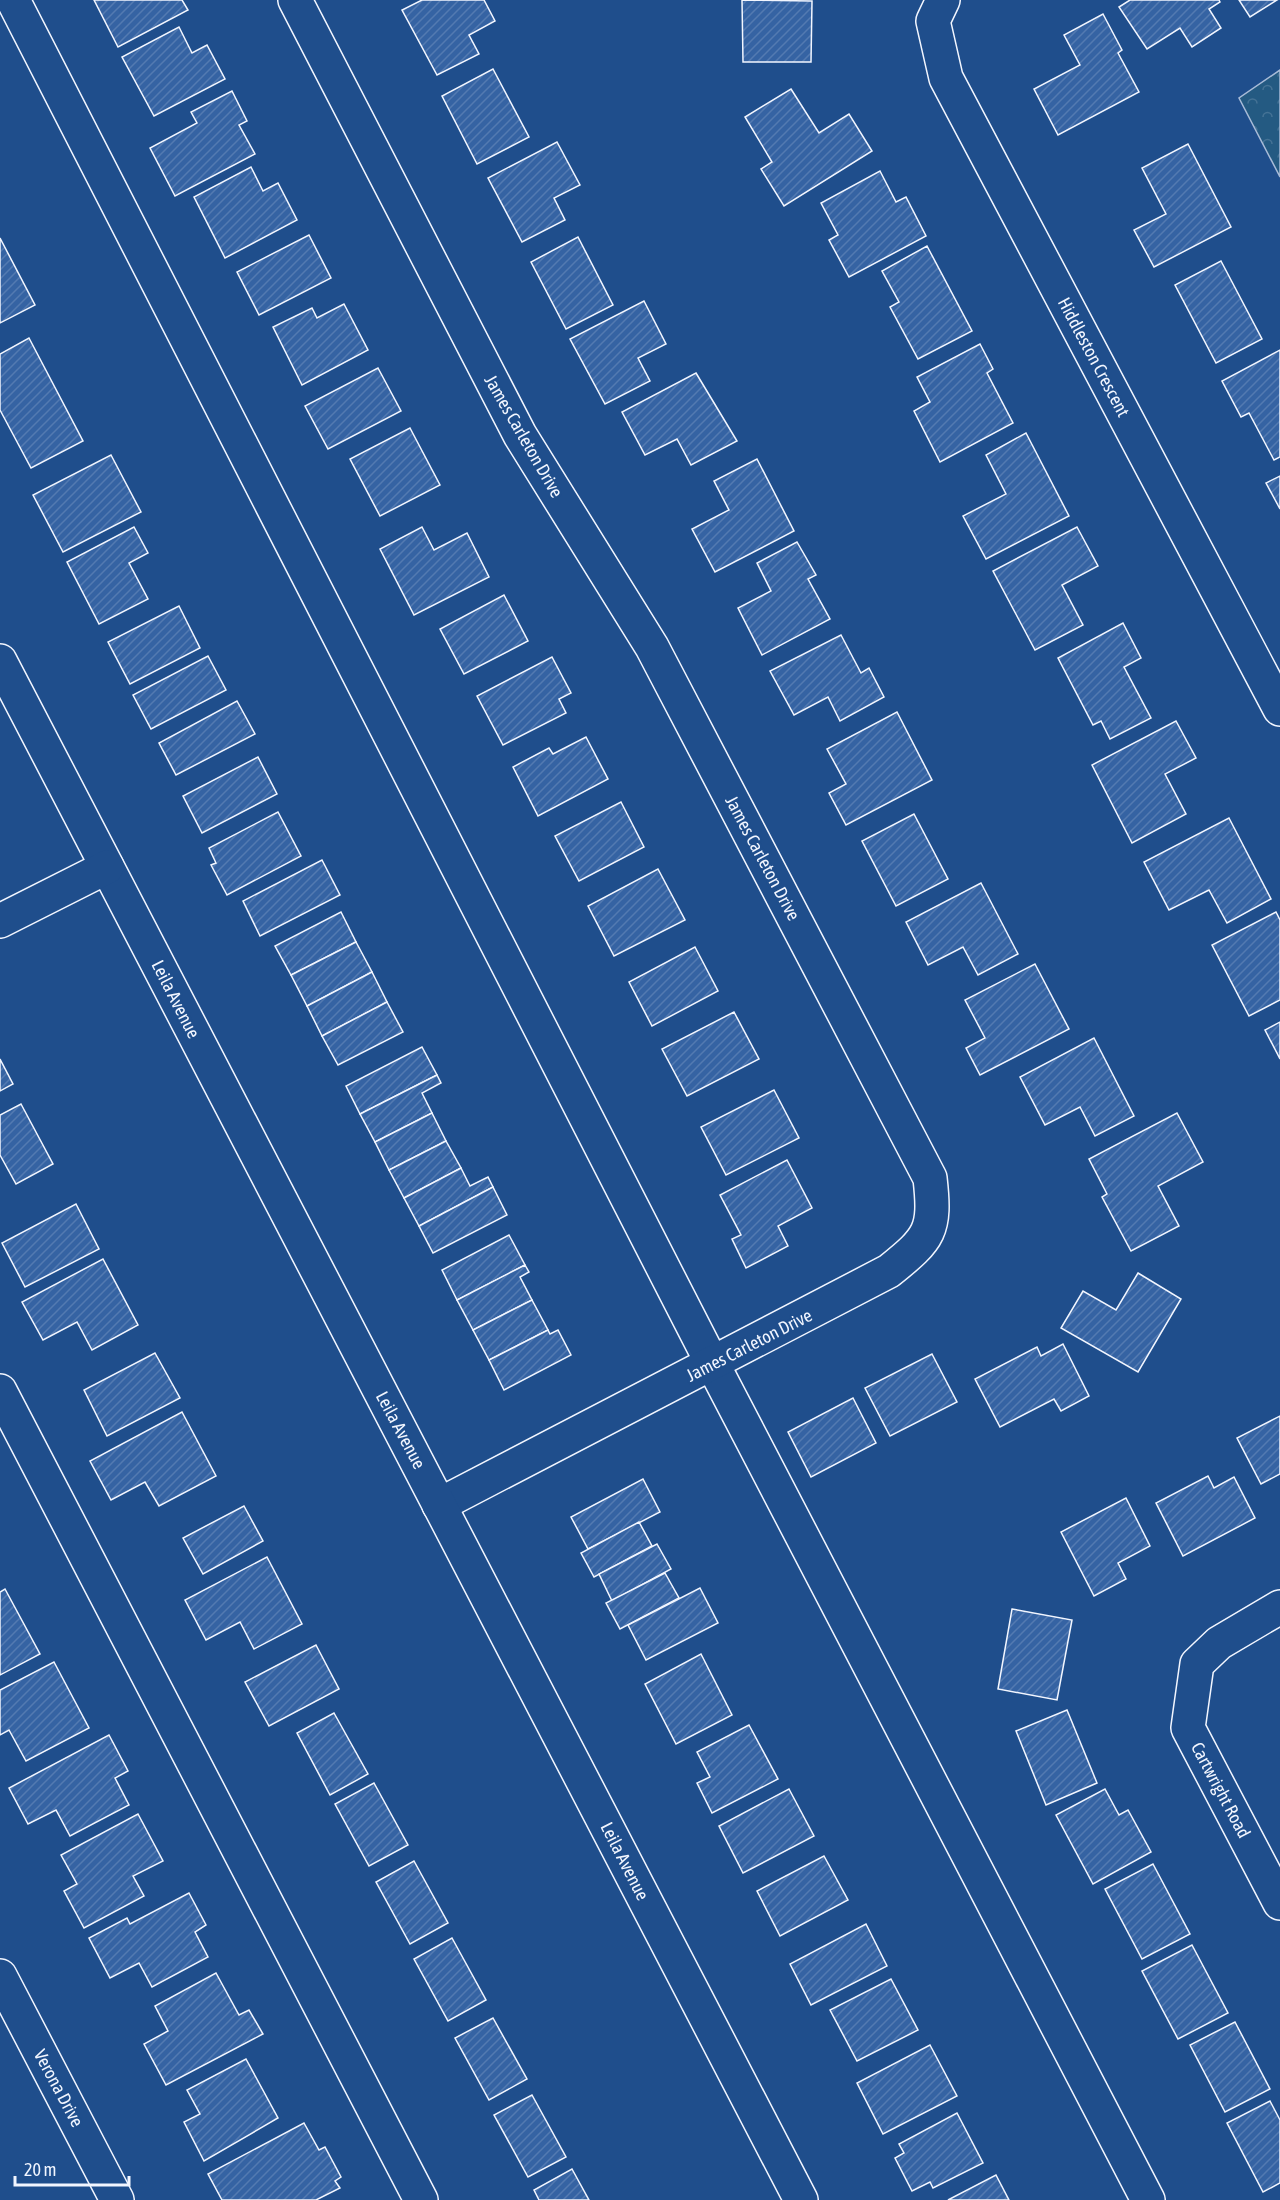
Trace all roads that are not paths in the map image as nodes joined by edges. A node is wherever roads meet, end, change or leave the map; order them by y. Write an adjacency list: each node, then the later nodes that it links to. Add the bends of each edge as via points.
1 (13, 0): 8 (street)
2 (295, 0): 8 (street, James Carleton Drive, via 520,435 652,647 930,1178 934,1212 922,1244 890,1271)
3 (943, 0): 5 (street, Hiddleston Crescent, via 933,21 946,78)
4 (0, 661): 6 (street, Leila Avenue)
5 (1280, 709)
6 (107, 867): 7 (street); 10 (street, Leila Avenue)
7 (0, 921)
8 (712, 1363): 10 (street, James Carleton Drive); 17 (street)
9 (0, 1391): 15 (street)
10 (439, 1504): 16 (street, Leila Avenue)
11 (1280, 1607): 12 (street, Cartwright Road, via 1219,1643 1197,1664 1188,1728)
12 (1280, 1903)
13 (0, 1976): 14 (street, Verona Drive)
14 (117, 2200)
15 (421, 2200)
16 (801, 2200)
17 (1148, 2200)

